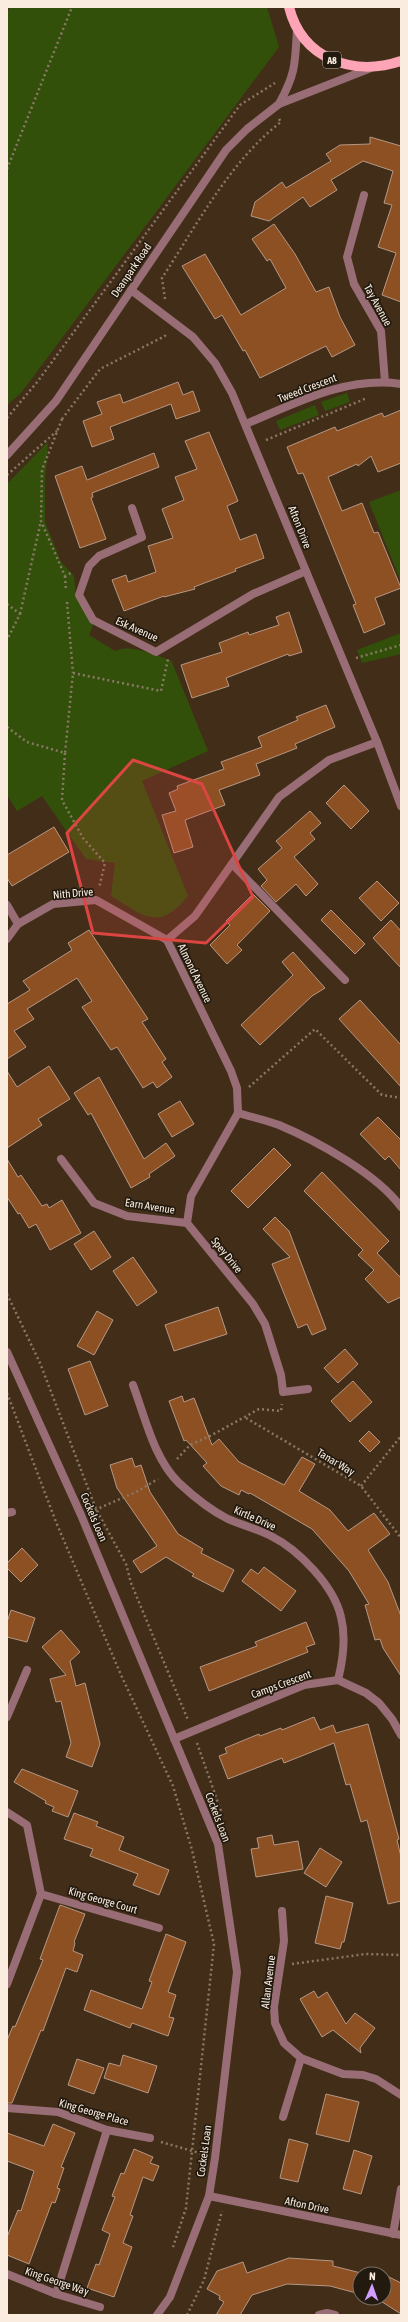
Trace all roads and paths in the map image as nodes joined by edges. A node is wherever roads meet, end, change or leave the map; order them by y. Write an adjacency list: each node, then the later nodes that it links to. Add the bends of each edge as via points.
1 (72, 7): 9 (path)
2 (289, 7): 3 (main road, A8)
3 (297, 29): 5 (main road, A8, via 312,47 326,58 360,67); 6 (street, Deanpark Road)
4 (401, 61): 5 (main road, A8)
5 (377, 66): 7 (street, Deanpark Road)
6 (293, 76): 7 (street, Deanpark Road); 17 (path, via 269,85 240,105 38,381)
7 (279, 104): 8 (street, Deanpark Road)
8 (271, 110): 11 (street, Deanpark Road, via 226,150); 12 (path, via 281,122 262,137 232,173 162,278)
9 (7, 169)
10 (364, 195): 13 (street, Tay Avenue, via 347,257 354,284 381,331)
11 (131, 290): 12 (street, Afton Drive); 16 (street, Deanpark Road)
12 (167, 316): 18 (path, via 165,336 100,369); 19 (street, Afton Drive, via 193,337 215,363)
13 (385, 382): 14 (street, Tweed Crescent); 19 (street, Tweed Crescent, via 338,387)
14 (401, 384)
15 (371, 396): 21 (path)
16 (56, 401): 18 (path); 22 (street, Deanpark Road)
17 (7, 418)
18 (62, 419): 20 (path)
19 (246, 424): 21 (street, Afton Drive)
20 (57, 430): 23 (path); 25 (path, via 42,470)
21 (255, 445): 27 (street, Afton Drive)
22 (7, 455)
23 (7, 475)
24 (132, 508): 26 (street, via 142,537 99,556)
25 (41, 521): 28 (path); 30 (path)
26 (89, 566): 28 (path); 32 (street, Esk Avenue, via 79,595 93,620 156,652)
27 (306, 571): 32 (street, Esk Avenue, via 253,594); 34 (street, Afton Drive)
28 (65, 576): 35 (path)
29 (7, 604): 30 (path)
30 (20, 614): 31 (path)
31 (7, 640)
32 (172, 641): 35 (path, via 161,691)
33 (401, 645): 34 (path)
34 (344, 662): 37 (street, Afton Drive)
35 (73, 673): 38 (path)
36 (7, 727): 38 (path, via 27,742)
37 (377, 742): 39 (street, Afton Drive); 40 (street, Almond Avenue, via 329,760 279,797)
38 (65, 753): 41 (path, via 62,800 83,838 105,863)
39 (401, 806)
40 (232, 864): 45 (street, Almond Avenue, via 195,916); 46 (street)
41 (96, 900): 43 (street, Nith Drive, via 54,904); 45 (street, Nith Drive)
42 (7, 905): 43 (street)
43 (18, 924): 44 (street, Nith Drive)
44 (7, 939)
45 (167, 940): 47 (street, Almond Avenue)
46 (345, 980)
47 (237, 1088): 48 (path, via 249,1087 315,1029 382,1095); 49 (street, Almond Avenue)
48 (401, 1098)
49 (238, 1113): 51 (street, via 279,1125 337,1155 376,1181); 52 (street, via 191,1196)
50 (61, 1159): 52 (street, Earn Avenue, via 94,1203 127,1216)
51 (401, 1207)
52 (187, 1223): 57 (street, Spey Drive, via 253,1304 265,1324 281,1375)
53 (7, 1294): 63 (path, via 40,1363)
54 (7, 1352): 64 (street, Cockels Loan)
55 (133, 1385): 61 (street, Kirtle Drive, via 154,1443)
56 (308, 1389): 57 (street)
57 (283, 1392): 59 (path, via 282,1411 259,1409)
58 (7, 1393): 86 (path, via 62,1537 121,1675 173,1786 192,1850 214,1944)
59 (246, 1418): 61 (path, via 190,1445); 62 (path, Tanar Way)
60 (401, 1436): 62 (path)
61 (168, 1469): 63 (path, via 163,1476 136,1492); 67 (street, Kirtle Drive, via 179,1483 204,1504 228,1519 271,1536 310,1566 336,1602 341,1617 344,1660)
62 (361, 1486): 65 (path, Tanar Way)
63 (96, 1509): 64 (path); 69 (path, via 126,1564 131,1583)
64 (81, 1516): 71 (street, Cockels Loan)
65 (401, 1538)
66 (27, 1670): 68 (street)
67 (338, 1680): 69 (street, Camps Crescent, via 304,1685); 70 (street, via 366,1693 379,1703)
68 (7, 1717)
69 (193, 1731): 71 (street, Camps Crescent); 73 (path)
70 (401, 1735)
71 (174, 1739): 87 (street, Cockels Loan, via 218,1844 237,1972)
72 (7, 1812): 74 (street, via 27,1825)
73 (224, 1820)
74 (41, 1894): 76 (street, King George Court); 79 (street)
75 (282, 1911): 78 (street, Allan Avenue, via 284,1941)
76 (159, 1928)
77 (401, 1955): 78 (path, via 366,1954)
78 (280, 1966): 80 (street, Allan Avenue, via 274,2007 275,2023 284,2043)
79 (7, 1984)
80 (301, 2058): 81 (street, Allan Avenue, via 344,2074 376,2079); 83 (street)
81 (401, 2095)
82 (7, 2108): 84 (street, King George Place, via 58,2112)
83 (283, 2116)
84 (107, 2130): 85 (street, King George Place); 94 (street)
85 (150, 2138): 86 (path)
86 (193, 2151): 87 (path); 92 (path, via 186,2208)
87 (214, 2158): 89 (street, Cockels Loan)
88 (401, 2190): 91 (street)
89 (209, 2196): 90 (street, Afton Drive); 96 (street, Cockels Loan, via 170,2297)
90 (225, 2199): 91 (street, Afton Drive); 97 (path, via 204,2280)
91 (397, 2234)
92 (172, 2251)
93 (7, 2274): 94 (street, King George Way)
94 (56, 2294): 95 (street, King George Way)
95 (100, 2307)
96 (157, 2315)
97 (187, 2315)
98 (319, 2315): 99 (street)
99 (335, 2315)

